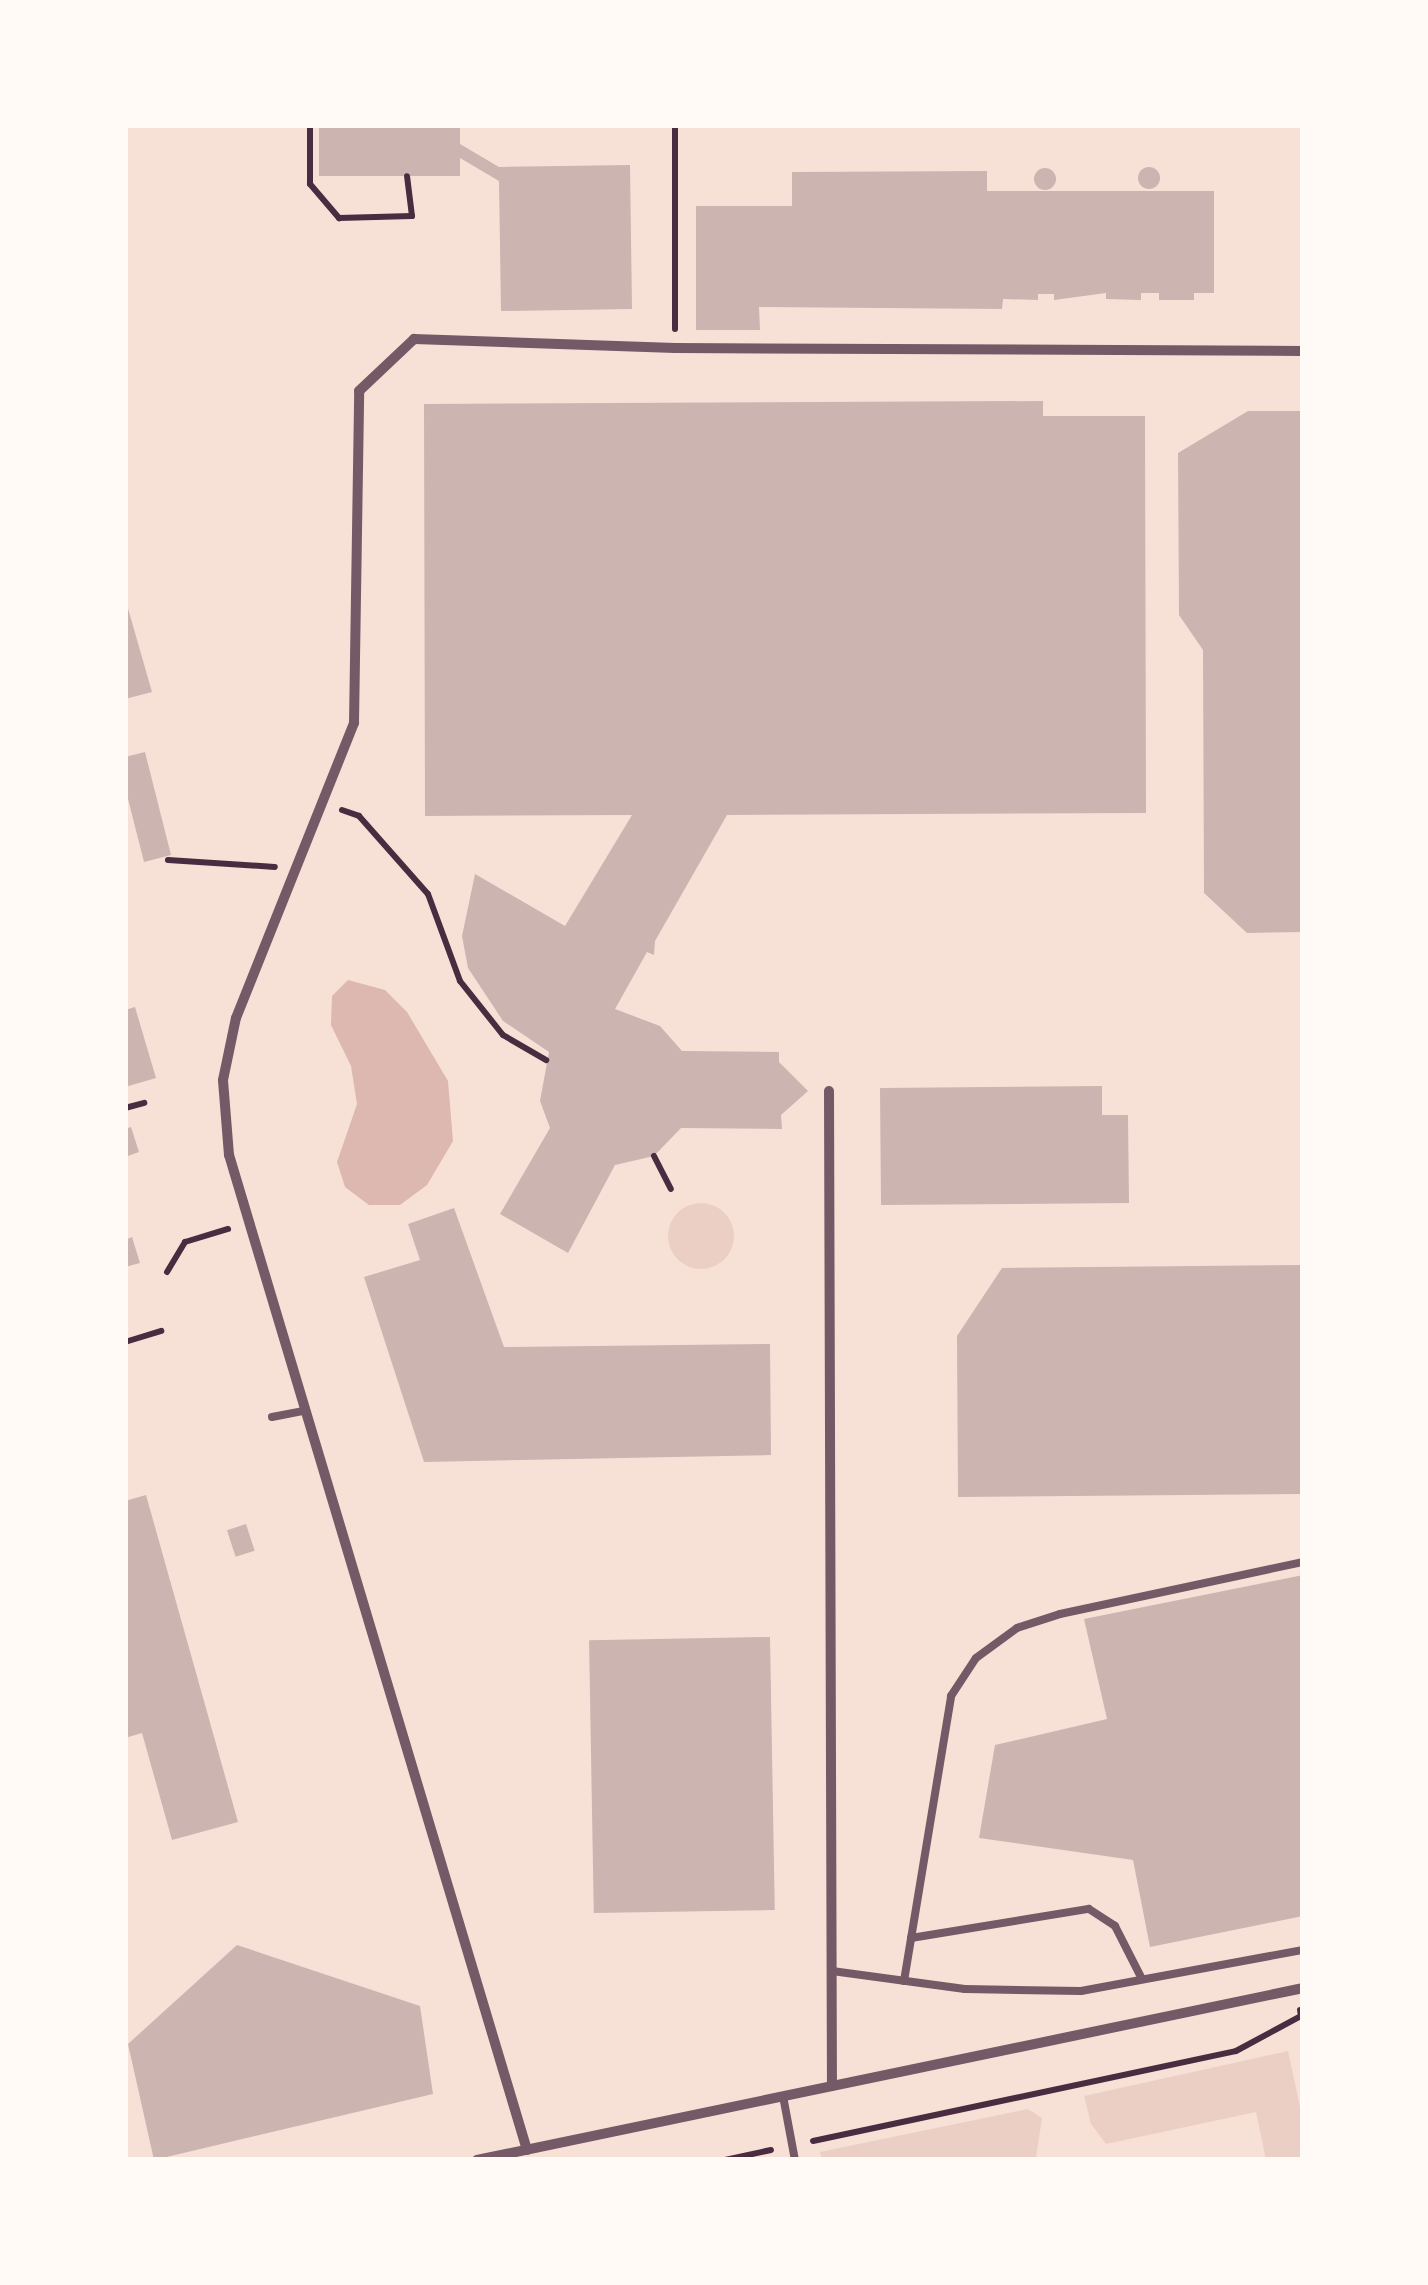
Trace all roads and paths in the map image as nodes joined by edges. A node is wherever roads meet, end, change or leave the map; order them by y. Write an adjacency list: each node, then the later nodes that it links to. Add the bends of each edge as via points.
1 (310, 125): 3 (path, via 310,184 339,218 412,216)
2 (675, 125): 4 (path)
3 (407, 176)
4 (675, 348): 5 (street); 6 (street, via 414,339 360,391 354,723)
5 (1303, 351)
6 (322, 802): 8 (street); 9 (path, via 359,816 428,894 460,981 503,1035)
7 (168, 860): 8 (path)
8 (296, 868): 15 (street, via 236,1018 223,1080 229,1155)
9 (546, 1060)
10 (829, 1092): 24 (street)
11 (144, 1102): 12 (path)
12 (125, 1108)
13 (654, 1156): 14 (path)
14 (671, 1189)
15 (249, 1224): 16 (path, via 185,1242); 19 (street)
16 (167, 1272)
17 (161, 1331): 18 (path)
18 (125, 1342)
19 (302, 1411): 20 (lane); 32 (street)
20 (272, 1417)
21 (1303, 1562): 22 (lane, via 1060,1614 1017,1628 976,1658 951,1696)
22 (911, 1938): 25 (lane, via 1089,1909 1115,1926); 26 (lane)
23 (1303, 1950): 25 (lane)
24 (832, 1972): 26 (lane); 29 (street)
25 (1142, 1979): 26 (lane, via 1081,1991)
26 (904, 1981)
27 (1303, 1988): 29 (street)
28 (1301, 2016): 31 (path, via 1236,2051)
29 (832, 2086): 30 (street)
30 (783, 2096): 31 (lane); 32 (street)
31 (792, 2145): 34 (path); 35 (lane)
32 (527, 2150): 33 (street)
33 (477, 2160)
34 (725, 2160)
35 (795, 2160)

